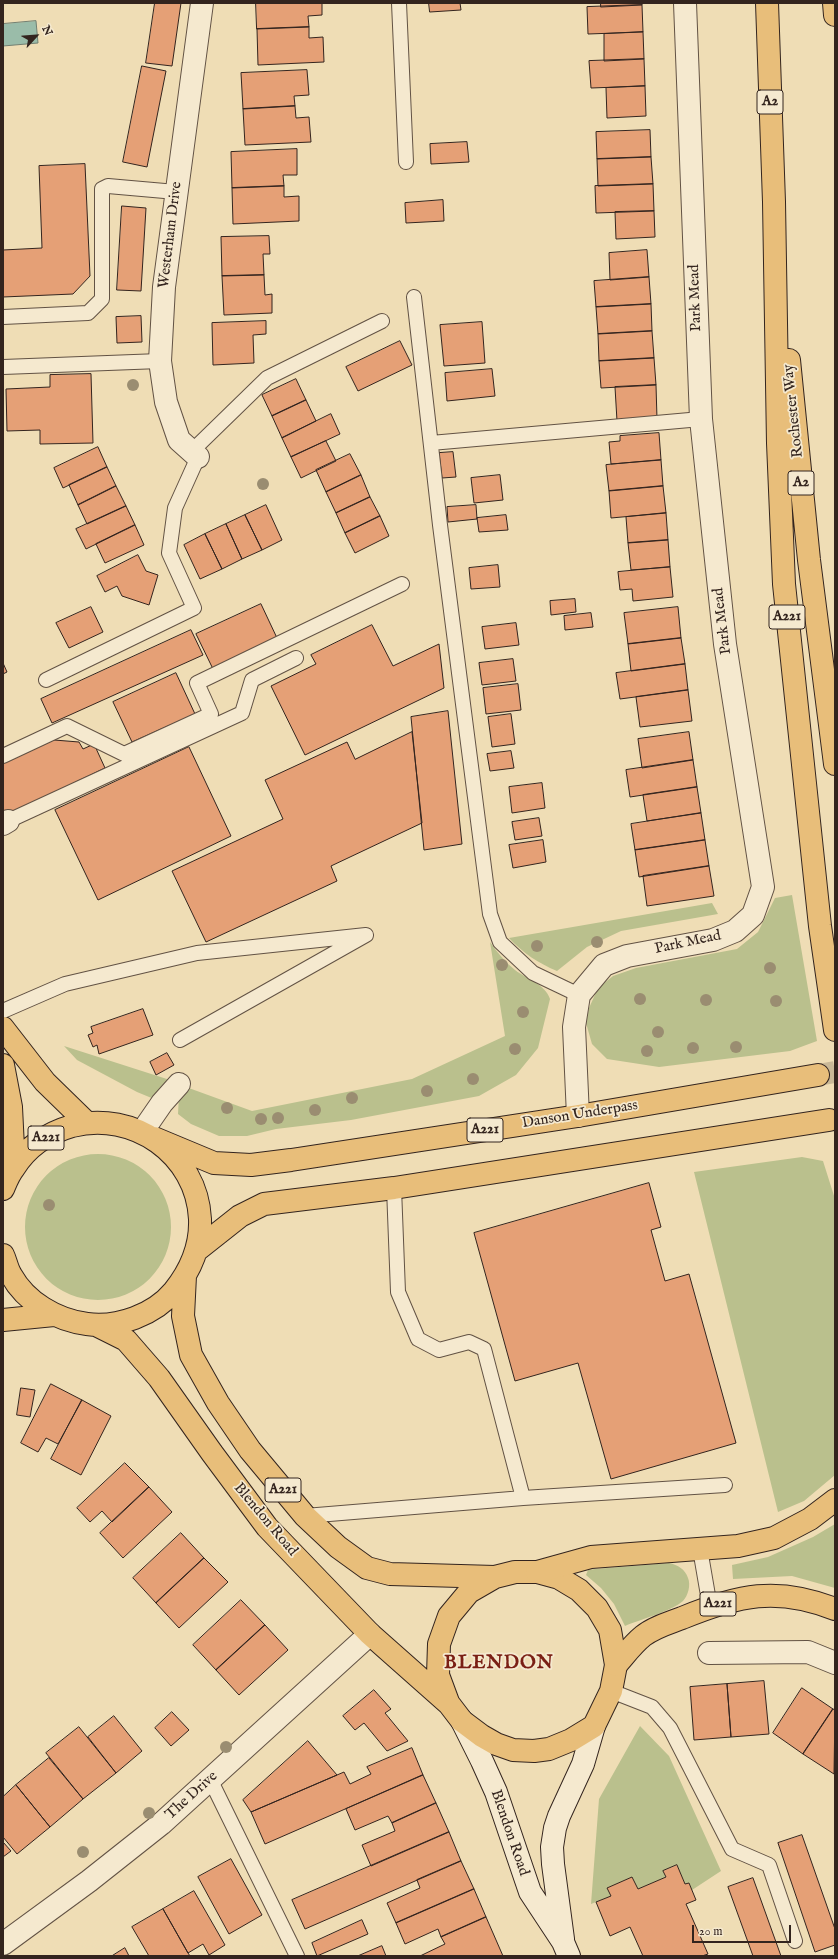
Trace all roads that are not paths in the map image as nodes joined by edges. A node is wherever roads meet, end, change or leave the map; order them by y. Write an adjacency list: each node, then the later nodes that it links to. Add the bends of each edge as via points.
1 (202, 3): 8 (street, Westerham Drive)
2 (399, 3): 7 (lane)
3 (685, 3): 15 (street, Park Mead)
4 (767, 3): 9 (main road, A2)
5 (834, 3): 6 (main road)
6 (835, 15)
7 (406, 162)
8 (176, 192): 11 (lane, via 108,186 102,189 102,300 88,313); 13 (street, Westerham Drive, via 164,287)
9 (774, 202): 22 (main road, Rochester Way / A2, via 809,560); 27 (main road, A221, via 778,443 784,584 820,926)
10 (414, 297): 16 (lane)
11 (3, 317)
12 (382, 321): 17 (lane, via 267,378)
13 (160, 361): 14 (lane); 17 (street, Westerham Drive, via 166,402 179,440)
14 (3, 367)
15 (700, 420): 16 (lane); 24 (street, Park Mead, via 725,644 763,887 753,915 735,932 713,940 627,956 604,965)
16 (430, 443): 24 (lane, via 490,914 500,942 533,973)
17 (195, 454): 20 (lane, via 175,508 169,554 194,608)
18 (402, 584): 21 (lane, via 197,683 211,714 124,754 67,726)
19 (296, 658): 23 (lane, via 252,680 242,713)
20 (46, 680)
21 (3, 756)
22 (835, 764)
23 (6, 823)
24 (579, 995): 32 (street, via 574,1027)
25 (3, 1011): 28 (lane, via 65,984 197,953 366,935)
26 (3, 1028): 34 (main road, via 45,1082)
27 (835, 1030)
28 (180, 1040)
29 (3, 1065): 36 (main road, via 11,1107)
30 (818, 1075): 32 (main road, Danson Underpass / A221)
31 (179, 1084): 35 (street, via 162,1103)
32 (578, 1116): 35 (main road, Danson Underpass / A221, via 251,1165 214,1163)
33 (829, 1120): 37 (main road, A221)
34 (86, 1122): 35 (main road, A221, via 110,1122); 36 (main road, A221, via 58,1130 33,1146)
35 (148, 1135): 39 (main road, A221, via 178,1160 193,1188 200,1219)
36 (14, 1168): 38 (main road, A221)
37 (394, 1188): 39 (main road, A221, via 264,1204 240,1216); 46 (lane, via 398,1292 418,1339 439,1350 470,1342 484,1349)
38 (3, 1189)
39 (196, 1250): 41 (main road, A221)
40 (3, 1255): 42 (main road, A221, via 11,1275 30,1298)
41 (185, 1276): 44 (main road, A221, via 169,1297 148,1313 123,1322); 48 (main road, Blendon Road / A221, via 183,1316 191,1355 218,1403 250,1450)
42 (54, 1315): 43 (main road, A221); 44 (main road, A221)
43 (3, 1320)
44 (96, 1325): 54 (main road, Blendon Road / A221, via 126,1340 159,1378 267,1527)
45 (724, 1485): 46 (lane)
46 (523, 1498): 48 (lane)
47 (835, 1500): 49 (main road, A221, via 810,1519 774,1538 738,1546)
48 (305, 1516): 51 (main road, Blendon Road / A221, via 338,1547 367,1568 390,1574)
49 (700, 1549): 50 (main road, A221, via 591,1557); 52 (lane)
50 (536, 1572): 51 (main road, Blendon Road / A221, via 516,1572); 57 (main road, Blendon Road / A221, via 559,1578 579,1590 597,1608 610,1630)
51 (495, 1577): 59 (main road, Blendon Road / A221, via 469,1592 449,1616 439,1644 438,1675)
52 (710, 1607): 53 (main road, A221, via 751,1596 774,1595 813,1600); 57 (main road, A221, via 651,1631)
53 (835, 1609)
54 (370, 1634): 59 (main road, Blendon Road / A221); 62 (street, The Drive)
55 (709, 1653): 56 (street, via 808,1652)
56 (835, 1663)
57 (616, 1665): 58 (main road, Blendon Road / A221)
58 (611, 1691): 61 (main road, Blendon Road / A221); 63 (lane, via 652,1707 670,1728 732,1850 769,1865)
59 (449, 1704): 60 (main road, Blendon Road / A221)
60 (462, 1721): 61 (main road, Blendon Road / A221, via 496,1744 513,1750 534,1751 549,1749 571,1740); 65 (street, Blendon Road, via 496,1792 530,1892)
61 (594, 1726): 65 (street, Blendon Road, via 583,1764 559,1816 552,1847)
62 (210, 1780): 64 (street, The Drive, via 155,1829); 66 (lane)
63 (795, 1941)
64 (3, 1944)
65 (566, 1949)
66 (297, 1956)

